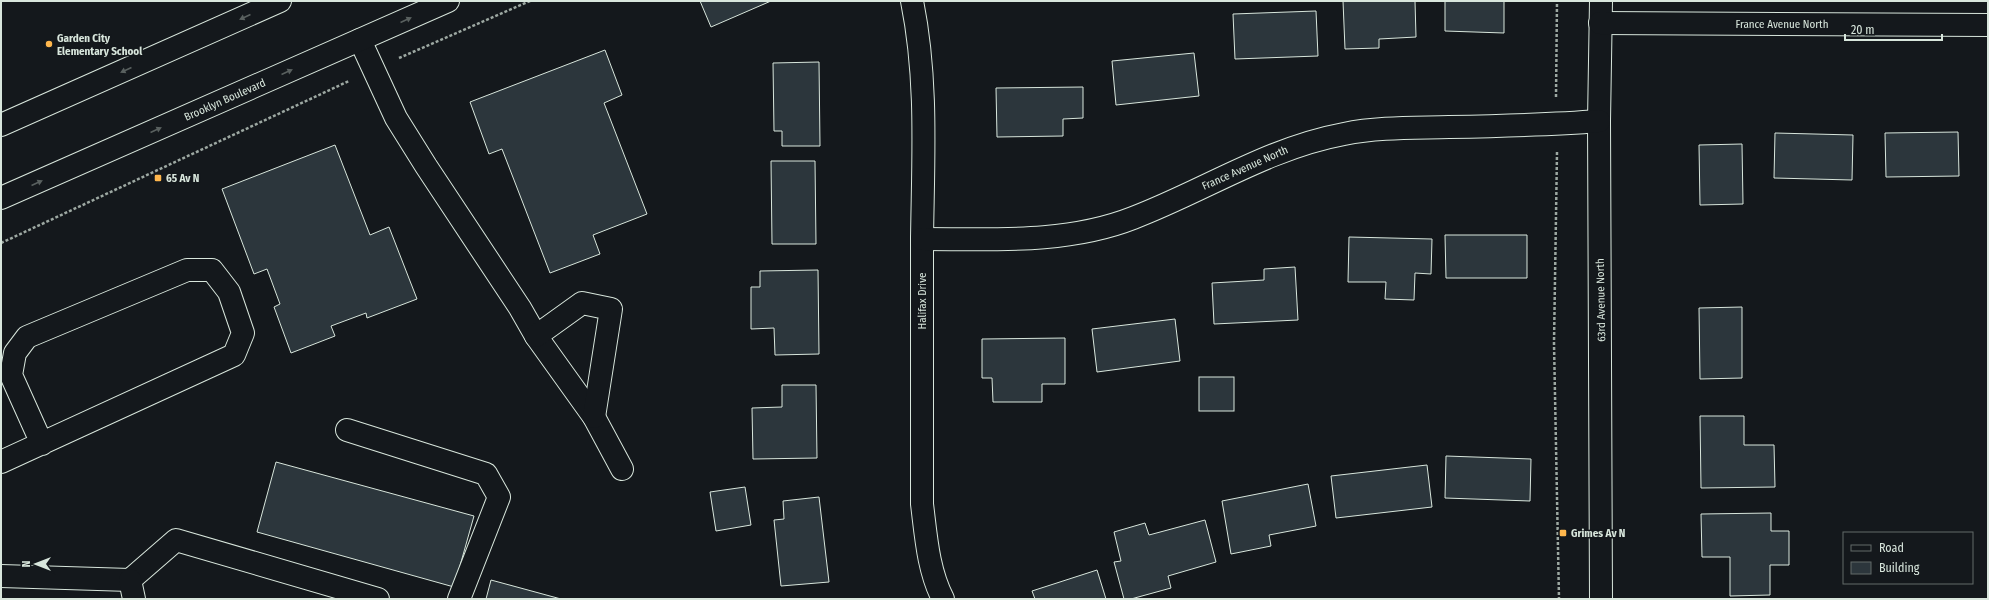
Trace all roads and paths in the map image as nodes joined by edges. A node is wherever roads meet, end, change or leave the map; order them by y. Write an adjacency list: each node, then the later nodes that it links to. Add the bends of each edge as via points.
1 (280, 1): 12 (street, one-way to 12)
2 (448, 1): 9 (street, Brooklyn Boulevard, one-way to 2)
3 (530, 1): 10 (path)
4 (912, 1): 15 (street, Halifax Drive, via 919,35 925,108)
5 (1557, 1): 13 (path)
6 (1601, 1): 7 (street, 63rd Avenue North)
7 (1600, 23): 8 (street, France Avenue North); 11 (street, 63rd Avenue North)
8 (1988, 25)
9 (360, 40): 10 (street); 14 (street, Brooklyn Boulevard, one-way to 9)
10 (374, 69): 16 (path); 17 (street, via 396,118)
11 (1599, 121): 13 (street, France Avenue North); 29 (street, 63rd Avenue North)
12 (1, 125)
13 (1556, 125): 15 (street, France Avenue North, via 1402,128 1344,134 1287,148 1139,216 1093,230 1015,239); 28 (path, via 1554,343)
14 (1, 198)
15 (922, 239): 27 (street, Halifax Drive, via 922,504 927,548)
16 (1, 243)
17 (536, 336): 18 (street); 18 (street, via 582,303 611,309)
18 (594, 417): 22 (street)
19 (348, 430): 26 (street, via 486,474 498,497)
20 (42, 444): 20 (street, via 234,355 243,333 229,292 212,270 187,270 27,336 15,353 11,375); 21 (street)
21 (1, 462)
22 (622, 469)
23 (1, 576): 24 (street)
24 (132, 590): 25 (street, via 176,540)
25 (378, 599)
26 (459, 599)
27 (943, 599)
28 (1559, 599)
29 (1602, 599)

